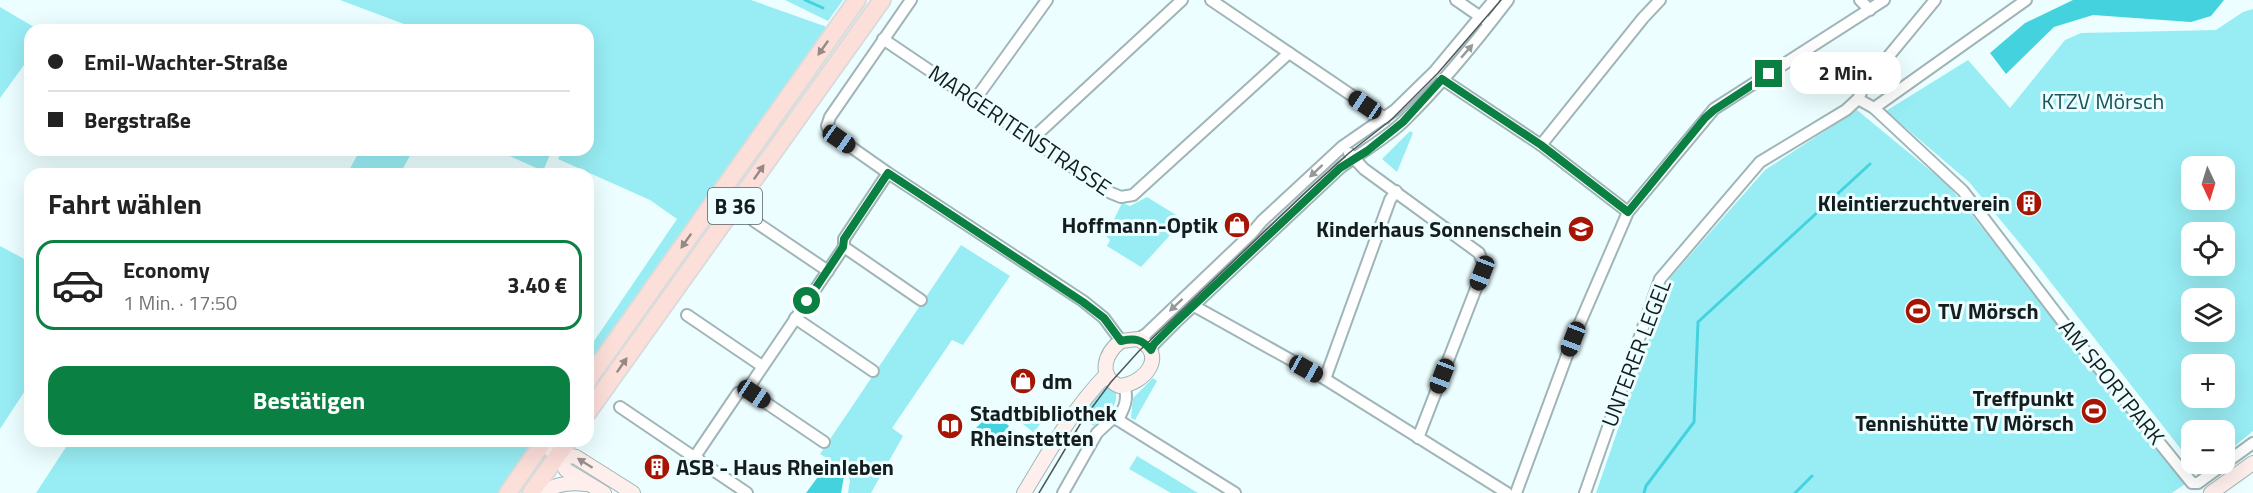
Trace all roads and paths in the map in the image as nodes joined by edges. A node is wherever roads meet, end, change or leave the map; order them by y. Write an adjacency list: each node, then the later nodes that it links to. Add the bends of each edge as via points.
1 (857, 0): 43 (main road, B 36, one-way to 43)
2 (882, 0): 48 (main road, B 36, one-way to 2)
3 (911, 0): 17 (street)
4 (1047, 0): 21 (street)
5 (1182, 0): 24 (street)
6 (1211, 0): 18 (street)
7 (1456, 0): 16 (street)
8 (1494, 0): 16 (street)
9 (1508, 0): 16 (street)
10 (1660, 0): 25 (street)
11 (1860, 0): 15 (street)
12 (1884, 0): 15 (street)
13 (1935, 0): 20 (street, UNTERER LEGEL, via 1864,86)
14 (2026, 0): 22 (street)
15 (1870, 10): 30 (street, via 1714,110)
16 (1486, 20): 19 (street, one-way to 16); 23 (street)
17 (883, 39): 21 (street, MARGERITENSTRASSE); 28 (street, via 827,126 831,133)
18 (1289, 53): 23 (street); 24 (street, MARGERITENSTRASSE, via 1133,195 1121,197 1111,193)
19 (1442, 79): 25 (street); 27 (street, via 1403,122)
20 (1858, 99): 22 (street, AM SPORTPARK); 70 (street, UNTERER LEGEL, via 1760,162 1660,279)
21 (974, 101): 24 (street, MARGERITENSTRASSE)
22 (1874, 108): 53 (street, AM SPORTPARK, via 1963,191 2192,483 2198,483)
23 (1384, 118): 26 (street)
24 (1032, 139)
25 (1541, 145): 30 (street)
26 (1343, 146): 27 (street); 38 (street, one-way to 38)
27 (1354, 158): 29 (street); 35 (street)
28 (888, 173): 32 (street, via 844,239); 39 (street, via 1083,302 1104,318)
29 (1396, 191): 45 (street); 51 (street, via 1479,254 1483,263)
30 (1628, 212): 69 (street, via 1573,339)
31 (754, 221): 33 (street)
32 (843, 247): 33 (street); 34 (street)
33 (828, 271): 37 (street)
34 (921, 300)
35 (1194, 306): 40 (street); 45 (street)
36 (687, 315): 41 (street)
37 (795, 318): 41 (street); 42 (street)
38 (1138, 339): 39 (street); 40 (street)
39 (1121, 341): 44 (street, via 1108,355)
40 (1151, 350): 46 (street, via 1148,370 1136,383)
41 (762, 366): 47 (street)
42 (873, 371)
43 (594, 372)
44 (1106, 375): 46 (street, via 1113,384); 65 (street, via 1071,415)
45 (1324, 379): 51 (street)
46 (1124, 386): 50 (street, via 1125,407)
47 (747, 390): 52 (street); 56 (street, via 738,393 716,424 696,455)
48 (594, 404)
49 (620, 407): 56 (street)
50 (1118, 420): 66 (street, via 1113,418 1097,433); 67 (street)
51 (1418, 438): 68 (street)
52 (825, 442)
53 (2253, 443)
54 (540, 447): 60 (main road)
55 (563, 448): 58 (street, via 566,470); 61 (main road); 64 (street, one-way to 55)
56 (699, 460): 59 (street)
57 (2253, 463): 71 (street)
58 (590, 485): 62 (street, via 561,484); 63 (street)
59 (742, 492)
60 (508, 493)
61 (531, 493)
62 (543, 493)
63 (604, 493)
64 (633, 493)
65 (1024, 493)
66 (1063, 493)
67 (1235, 493)
68 (1508, 493)
69 (1516, 493)
70 (1585, 493)
71 (2211, 493)

